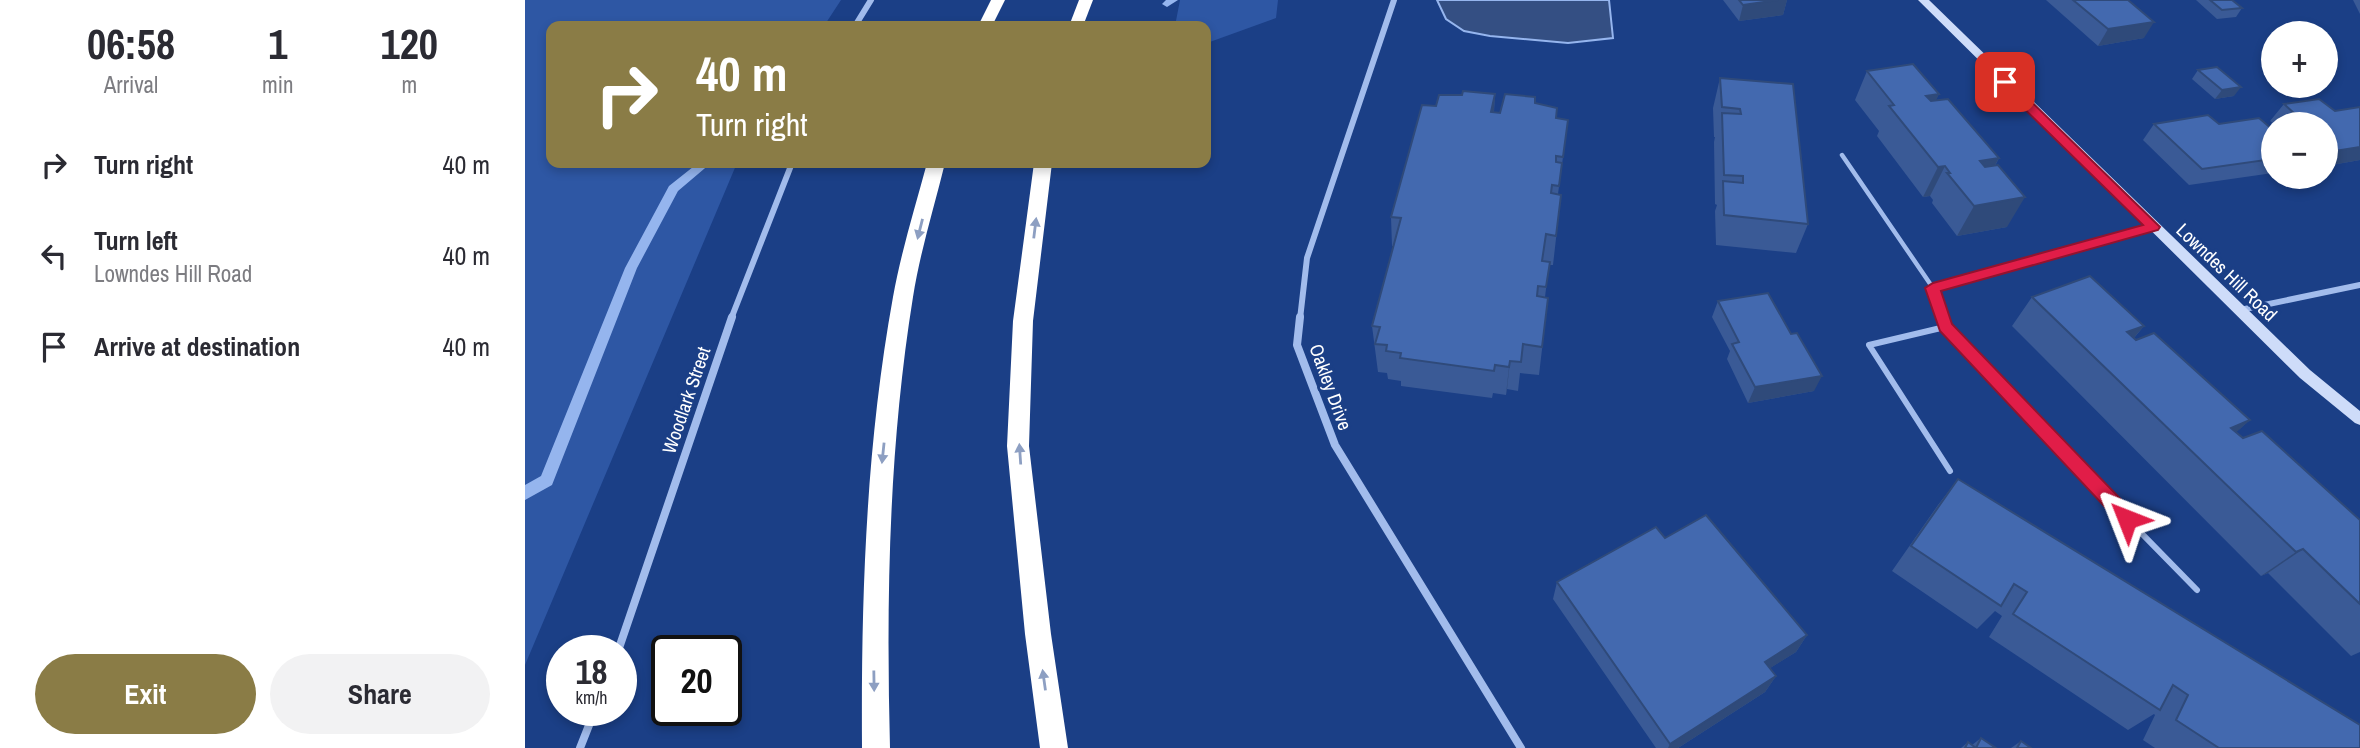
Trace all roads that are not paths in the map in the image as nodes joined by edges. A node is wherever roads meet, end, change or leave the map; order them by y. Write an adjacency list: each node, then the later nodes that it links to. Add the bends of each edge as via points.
1 (871, 0): 6 (street)
2 (998, 0): 7 (highway)
3 (1086, 0): 8 (highway)
4 (1394, 0): 26 (street, Oakley Drive, via 1307,258 1297,345 1335,445)
5 (1923, 0): 13 (street, Lowndes Hill Road)
6 (858, 21)
7 (988, 21)
8 (1078, 21)
9 (1842, 155): 15 (lane)
10 (790, 168): 21 (street, Woodlark Street, via 743,285)
11 (935, 168): 24 (highway, one-way to 24, via 903,296 883,458 874,673)
12 (1042, 168): 25 (highway, one-way to 12, via 1019,446 1023,321)
13 (2153, 227): 15 (lane); 16 (street, Lowndes Hill Road)
14 (2360, 285): 16 (street)
15 (1933, 288): 17 (lane)
16 (2239, 310): 18 (street, Lowndes Hill Road)
17 (1945, 327): 19 (lane, via 1869,345); 20 (lane)
18 (2360, 419)
19 (1950, 471)
20 (2197, 590)
21 (623, 635)
22 (588, 726): 23 (street)
23 (580, 748)
24 (876, 748)
25 (1054, 748)
26 (1521, 748)

